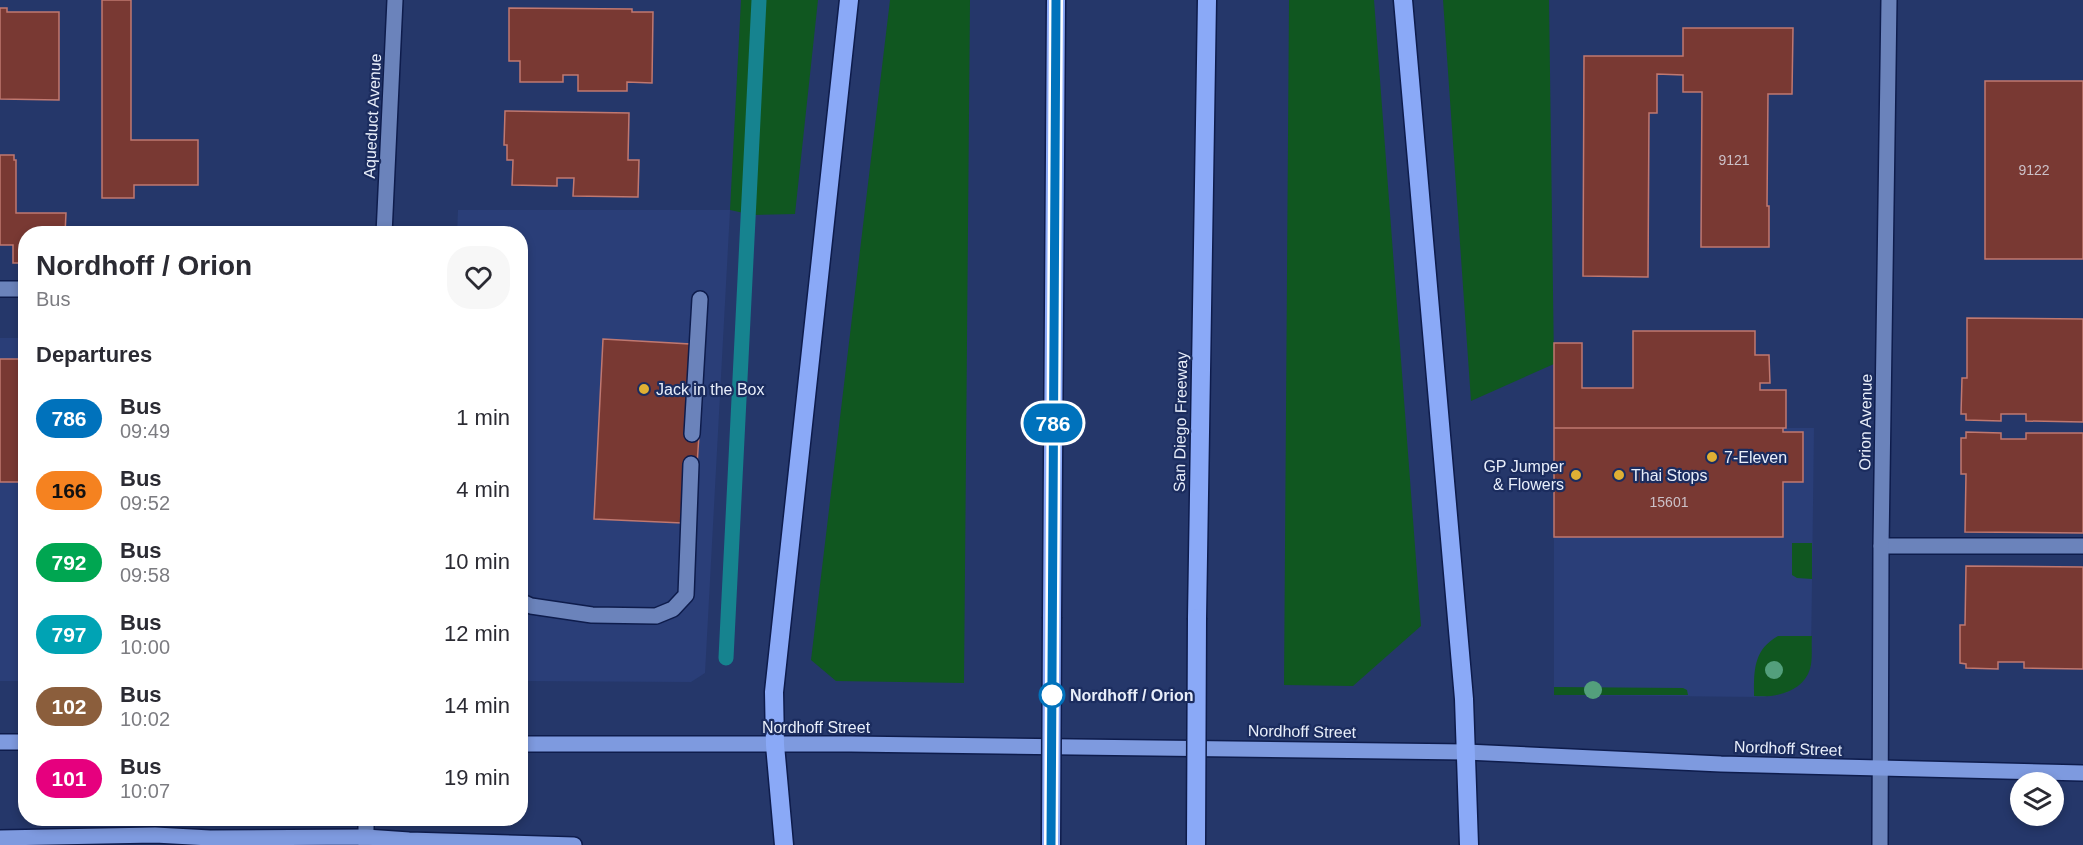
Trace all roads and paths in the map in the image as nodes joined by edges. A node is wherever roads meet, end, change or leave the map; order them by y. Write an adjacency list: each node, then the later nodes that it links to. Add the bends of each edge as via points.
1 (396, 0): 7 (street, Aqueduct Avenue)
2 (849, 0): 19 (highway, via 774,692)
3 (1056, 0): 27 (highway, bridge)
4 (1207, 0): 28 (highway, San Diego Freeway, bridge)
5 (1402, 0): 20 (highway)
6 (1889, 0): 13 (street, Orion Avenue)
7 (384, 226)
8 (0, 289): 9 (street)
9 (18, 290)
10 (700, 299): 11 (street)
11 (692, 434)
12 (691, 464): 15 (street, via 686,595 673,609 657,616 592,615)
13 (1881, 546): 14 (street); 21 (street, Orion Avenue)
14 (2083, 546)
15 (528, 605)
16 (0, 742): 17 (main road)
17 (18, 742)
18 (528, 744): 19 (main road, Nordhoff Street)
19 (775, 745): 20 (main road, Nordhoff Street); 26 (highway)
20 (1466, 752): 21 (main road, Nordhoff Street); 29 (highway)
21 (1880, 769): 22 (main road, Nordhoff Street); 30 (street, Orion Avenue)
22 (2083, 773)
23 (0, 838): 24 (main road, via 155,835)
24 (366, 841): 25 (main road)
25 (574, 845)
26 (784, 845)
27 (1051, 845)
28 (1196, 845)
29 (1468, 845)
30 (1880, 845)

